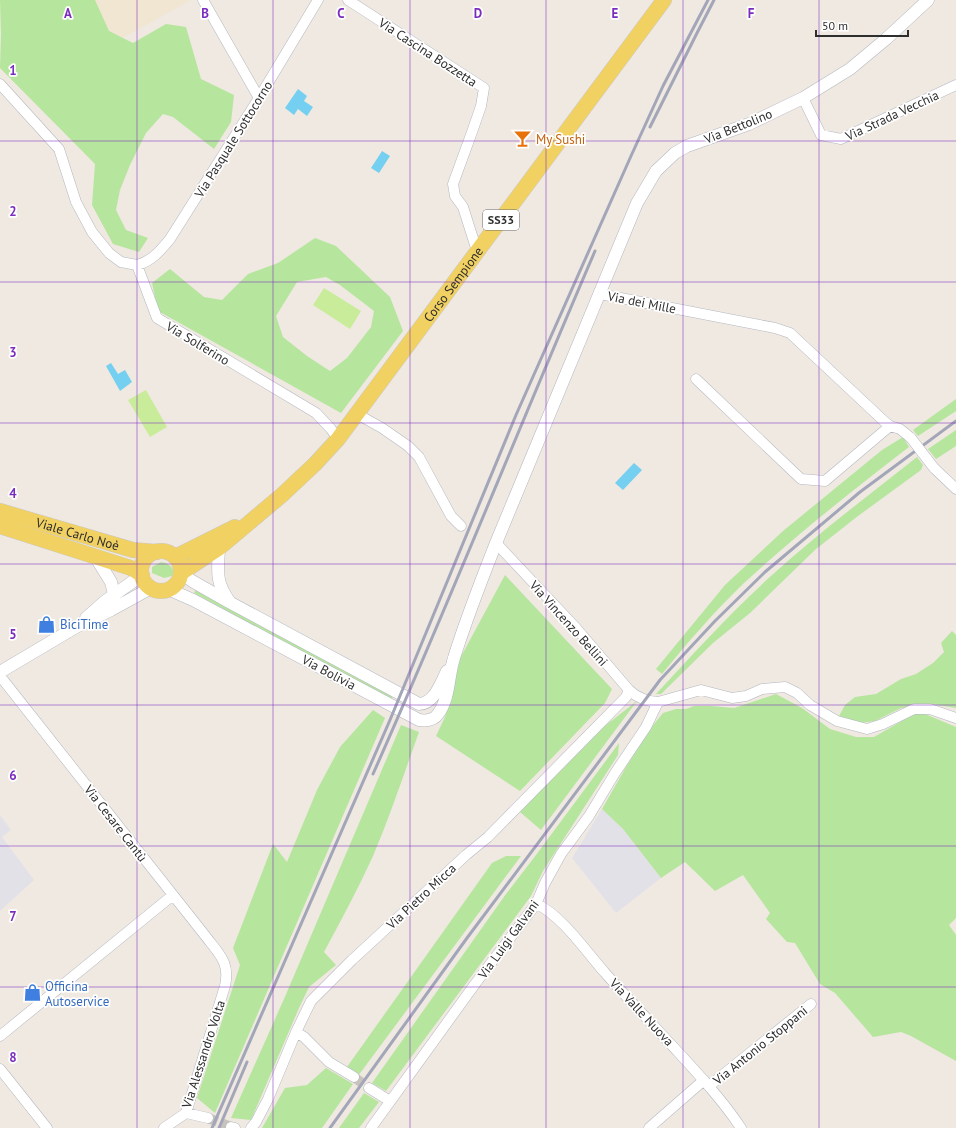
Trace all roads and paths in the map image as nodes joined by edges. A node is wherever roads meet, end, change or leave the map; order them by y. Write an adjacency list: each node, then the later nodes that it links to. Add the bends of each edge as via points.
1 (203, 0): 8 (street)
2 (318, 0): 8 (street, Via Pasquale Sottocorno)
3 (348, 0): 10 (street, Via Cascina Bozzetta, via 484,88 481,106 453,184 455,196 463,207)
4 (664, 0): 10 (main road, Corso Sempione / SS33)
5 (928, 0): 9 (street, Via Bettolino, via 850,69)
6 (0, 84): 11 (street, via 59,149 76,202 92,232 109,253 121,262)
7 (956, 85): 9 (street, Via Strada Vecchia, via 841,139 821,136)
8 (260, 98): 11 (street, Via Pasquale Sottocorno, via 170,239 159,253 145,263)
9 (803, 98): 12 (street, Via Bettolino, via 749,124 687,146 665,161 637,203)
10 (477, 251): 14 (main road, Corso Sempione / SS33)
11 (137, 265): 16 (street, Via Solferino, via 157,318 316,413)
12 (600, 294): 15 (street, Via dei Mille, via 790,333); 22 (street, Via dei Mille)
13 (696, 379): 15 (street, via 801,479 825,481)
14 (356, 414): 16 (main road, Corso Sempione / SS33); 21 (street, via 382,428 420,456 451,516)
15 (890, 426): 17 (street, Via dei Mille, bridge, via 900,429 911,438 934,468)
16 (338, 439): 19 (main road, Corso Sempione, via 310,469)
17 (956, 489)
18 (0, 511): 24 (main road, Viale Carlo Noè, via 133,550)
19 (256, 517): 23 (main road, Corso Sempione); 26 (main road, Corso Sempione)
20 (0, 526): 25 (main road, Viale Carlo Noè)
21 (460, 526)
22 (496, 543): 34 (street, Via Bolivia); 37 (street, Via Vincenzo Bellini, via 576,628)
23 (219, 548): 27 (main road, Corso Sempione); 32 (street, via 218,577 221,590)
24 (156, 552): 26 (main road, via 162,551); 28 (main road, via 143,564)
25 (95, 556): 28 (main road, Viale Carlo Noè, via 131,568); 31 (street, Viale Carlo Noè, via 111,582)
26 (175, 556): 27 (main road)
27 (181, 573): 30 (main road, via 177,583); 32 (street, Via Bolivia)
28 (142, 575): 29 (main road); 31 (street)
29 (151, 588): 30 (main road, via 162,591); 33 (street)
30 (168, 589): 34 (street, Via Bolivia, via 419,720 431,720 439,713 445,699)
31 (114, 594): 33 (street)
32 (230, 602): 34 (street, Via Bolivia, via 419,704 425,704 430,700)
33 (76, 627): 35 (street)
34 (453, 660)
35 (0, 672)
36 (0, 676): 40 (street, Via Cesare Cantù)
37 (629, 690): 38 (street, Via Vincenzo Bellini, via 639,697); 44 (street, Via Pietro Micca, via 626,697 488,837 324,987 311,1001)
38 (658, 702): 39 (street, via 701,690 732,698 746,696 762,689 785,687 837,721 867,729 914,709 930,710); 41 (street, Via Luigi Galvani, via 646,726 562,854)
39 (956, 718)
40 (173, 896): 42 (street, Via Cesare Cantù, via 222,957); 45 (street)
41 (536, 904): 48 (street, Via Valle Nuova, via 546,908 557,918); 50 (street, Via Luigi Galvani)
42 (227, 971): 51 (street, Via Alessandro Volta, via 225,986)
43 (811, 1004): 48 (street, Via Antonio Stoppani)
44 (296, 1032): 47 (street, via 329,1062); 55 (street, Via Pietro Micca, via 268,1099)
45 (0, 1036)
46 (0, 1069): 53 (street)
47 (354, 1077)
48 (706, 1083): 57 (street, Via Antonio Stoppani); 58 (street, Via Valle Nuova)
49 (369, 1088): 50 (street)
50 (390, 1101): 56 (street, Via Luigi Galvani)
51 (186, 1113): 52 (street); 54 (street, Via Alessandro Volta)
52 (208, 1118)
53 (47, 1128)
54 (164, 1128)
55 (251, 1128)
56 (371, 1128)
57 (649, 1128)
58 (741, 1128)

